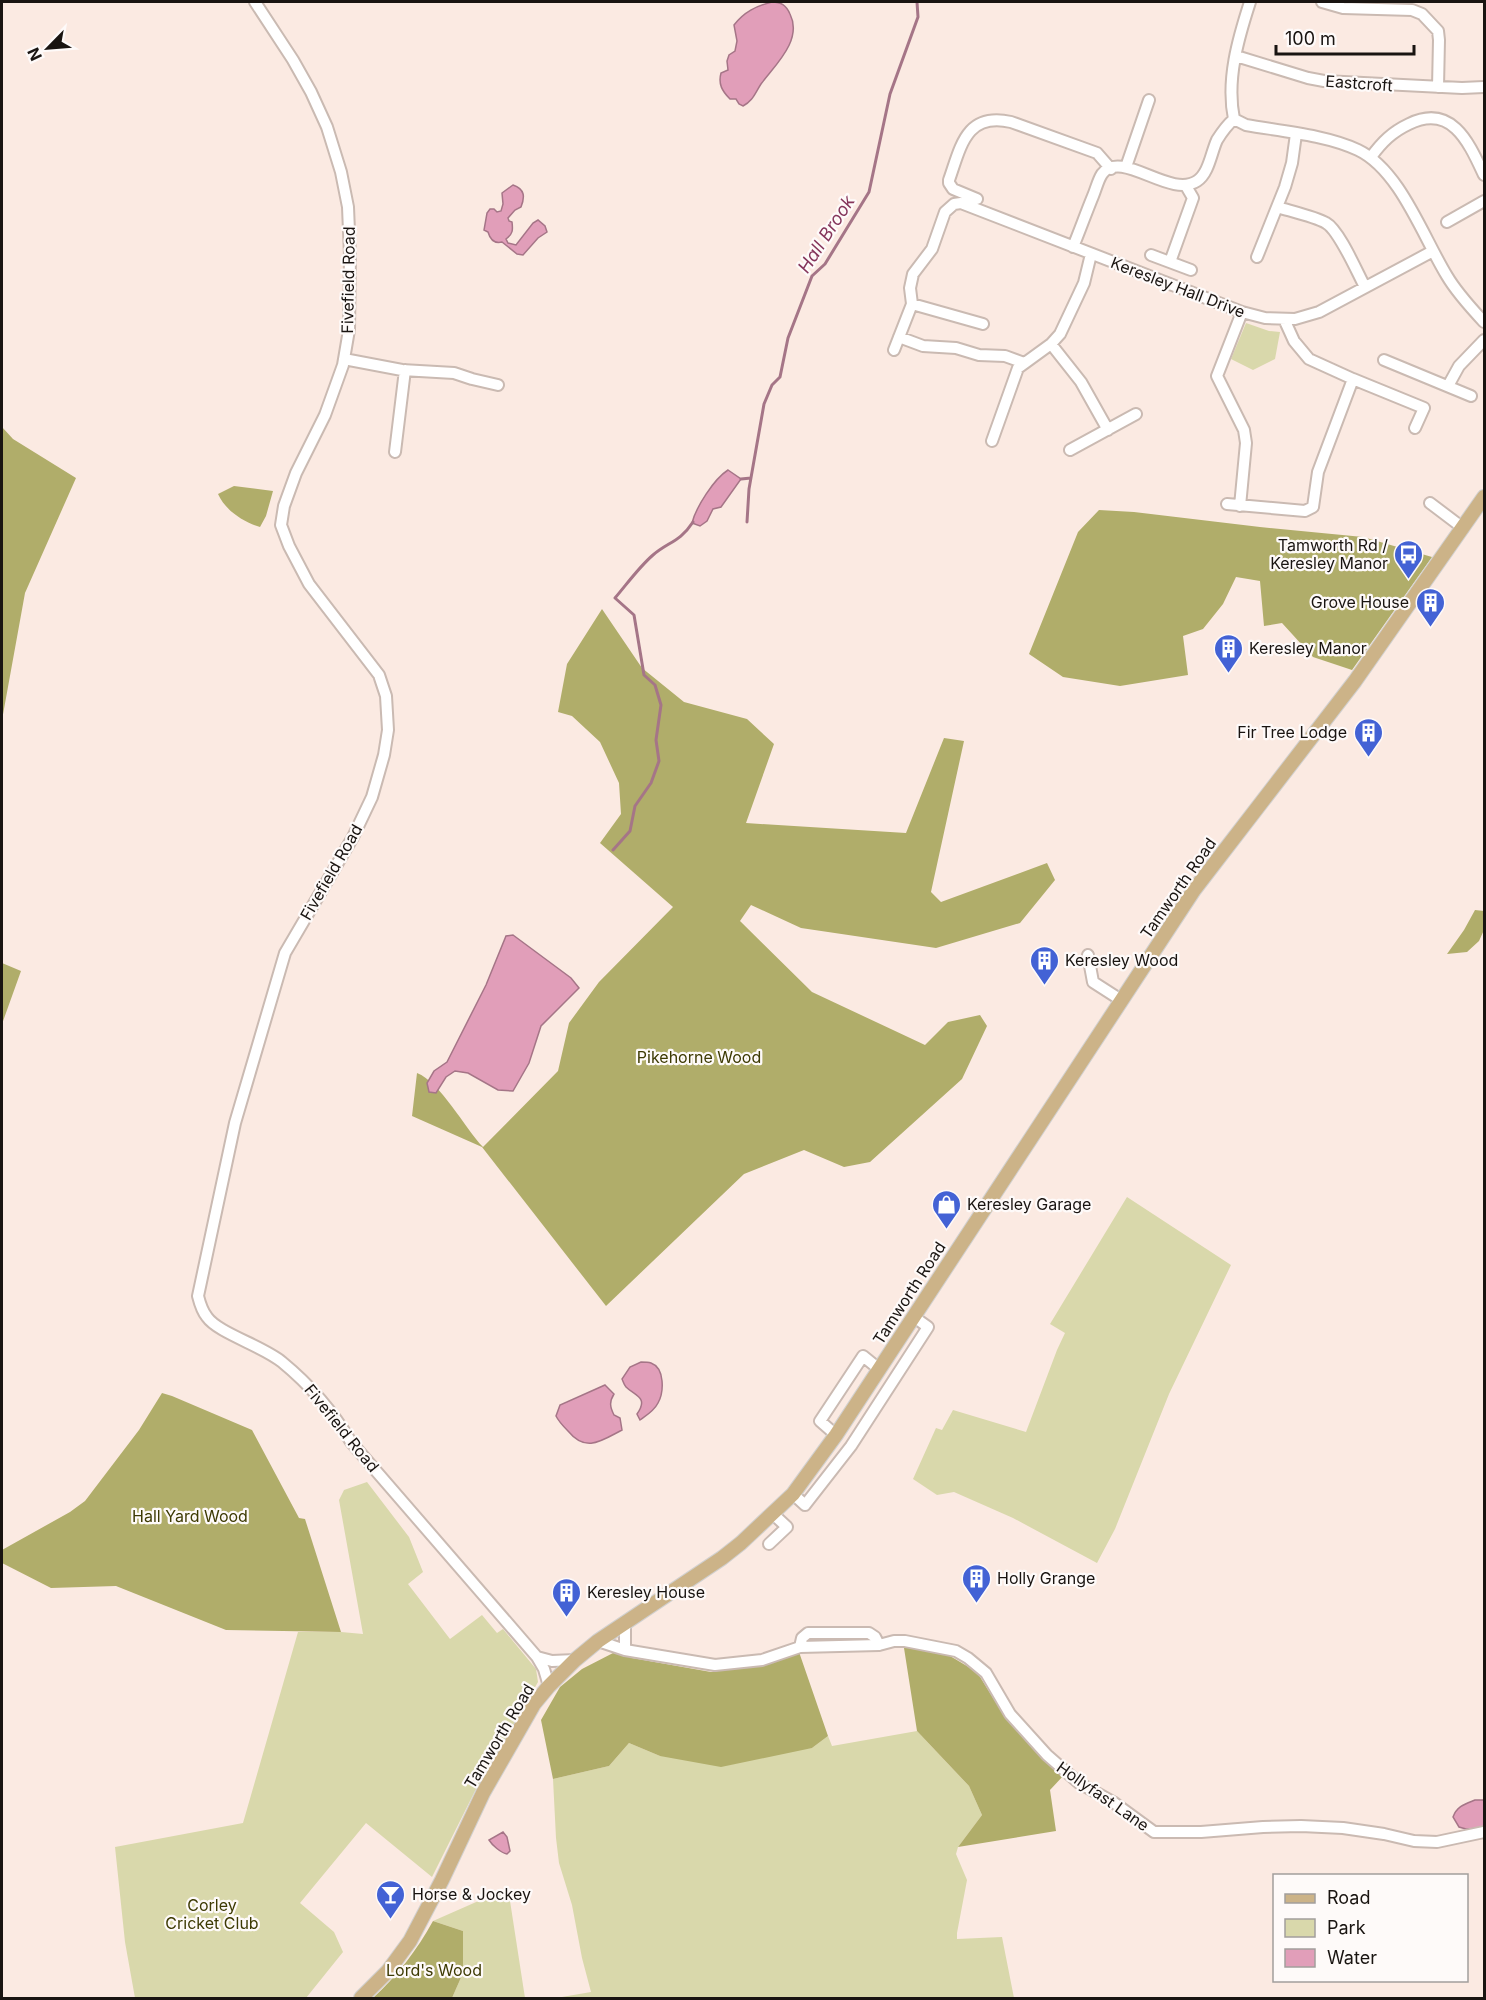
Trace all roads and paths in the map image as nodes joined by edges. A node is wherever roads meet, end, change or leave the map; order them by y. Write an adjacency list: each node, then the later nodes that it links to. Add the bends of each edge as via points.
1 (255, 2): 37 (street, Fivefield Road, via 311,92 341,171 348,207 350,256 349,330)
2 (1250, 2): 5 (street)
3 (1322, 2): 4 (street, via 1344,8)
4 (1399, 5): 6 (street, via 1417,11 1438,31)
5 (1236, 56): 6 (street, Eastcroft, via 1324,81); 9 (street, via 1231,81)
6 (1438, 87): 7 (street, Eastcroft)
7 (1485, 87)
8 (1149, 100): 12 (street)
9 (1234, 119): 10 (street); 15 (street, via 1217,141 1203,176)
10 (1296, 134): 11 (street, via 1332,141); 18 (street, via 1292,163)
11 (1371, 157): 14 (street, via 1395,131 1417,120 1433,118 1451,124 1462,134); 21 (street, via 1398,186)
12 (1126, 167): 13 (street); 15 (street)
13 (1111, 169): 16 (street, via 1097,153 1011,122 987,121 969,131 949,180 953,189); 20 (street, via 1102,174)
14 (1485, 175)
15 (1186, 186): 25 (street, via 1193,198)
16 (977, 199)
17 (1485, 201): 19 (street)
18 (1277, 207): 24 (street); 27 (street, via 1330,226)
19 (1447, 222)
20 (1073, 247): 22 (street, Keresley Hall Drive); 28 (street, Keresley Hall Drive, via 961,203 954,204 945,212 932,249 913,274)
21 (1432, 251): 27 (street, Keresley Hall Drive); 31 (street, via 1448,278)
22 (1092, 254): 29 (street, Keresley Hall Drive); 35 (street, via 1068,320)
23 (1151, 255): 25 (street)
24 (1257, 257)
25 (1170, 262): 26 (street)
26 (1191, 270)
27 (1365, 287): 30 (street, Keresley Hall Drive, via 1319,312)
28 (912, 304): 32 (street); 33 (street)
29 (1242, 312): 30 (street, Keresley Hall Drive); 54 (street, via 1217,376 1244,430)
30 (1284, 320): 41 (street, via 1309,359)
31 (1485, 322)
32 (983, 324)
33 (898, 337): 36 (street); 39 (street, via 923,346 1005,356)
34 (1485, 340): 43 (street, via 1459,366)
35 (1051, 344): 39 (street); 47 (street, via 1081,382)
36 (894, 351)
37 (344, 359): 40 (street); 67 (street, Fivefield Road, via 325,415 296,473 281,525 309,584 379,675 386,696 388,730 372,797 290,944 280,971 235,1123 198,1296 208,1319 262,1348 313,1388 351,1442)
38 (1384, 360): 43 (street)
39 (1024, 363): 48 (street, via 1018,368)
40 (405, 370): 42 (street, via 454,373); 50 (street)
41 (1353, 379): 46 (street, via 1424,408); 54 (street, via 1318,472 1313,507 1305,511)
42 (498, 384)
43 (1448, 386): 44 (street)
44 (1471, 396)
45 (1136, 414): 47 (street)
46 (1415, 428)
47 (1108, 430): 49 (street)
48 (992, 441)
49 (1070, 450)
50 (395, 452)
51 (1485, 497): 55 (main road, Tamworth Road)
52 (1430, 503): 55 (street)
53 (1227, 504): 54 (street)
54 (1240, 506)
55 (1463, 528): 57 (main road, Tamworth Road, via 1355,681 1194,890)
56 (1088, 955): 57 (street, via 1093,982)
57 (1121, 1000): 58 (main road, Tamworth Road)
58 (914, 1317): 59 (main road, Tamworth Road); 61 (street, via 928,1327 851,1446 805,1505)
59 (879, 1369): 60 (main road, Tamworth Road); 60 (street, via 863,1356 820,1421)
60 (836, 1435): 61 (main road, Tamworth Road)
61 (793, 1494): 62 (main road, Tamworth Road)
62 (773, 1514): 63 (street, via 790,1524); 64 (main road, Tamworth Road, via 722,1558)
63 (769, 1544)
64 (625, 1623): 65 (main road, Tamworth Road); 66 (street)
65 (598, 1641): 66 (street, Hollyfast Lane); 68 (main road, Tamworth Road)
66 (625, 1650): 70 (street, Hollyfast Lane, via 715,1665 762,1660 800,1647 879,1645 894,1641 956,1651 986,1673 1010,1714 1047,1755 1079,1783 1154,1832 1301,1826 1437,1842)
67 (537, 1657): 68 (street); 69 (street, Fivefield Road)
68 (575, 1660): 69 (main road, Tamworth Road)
69 (549, 1686): 71 (main road, Tamworth Road, via 534,1704 483,1793 410,1941)
70 (1485, 1832)
71 (361, 1998)

